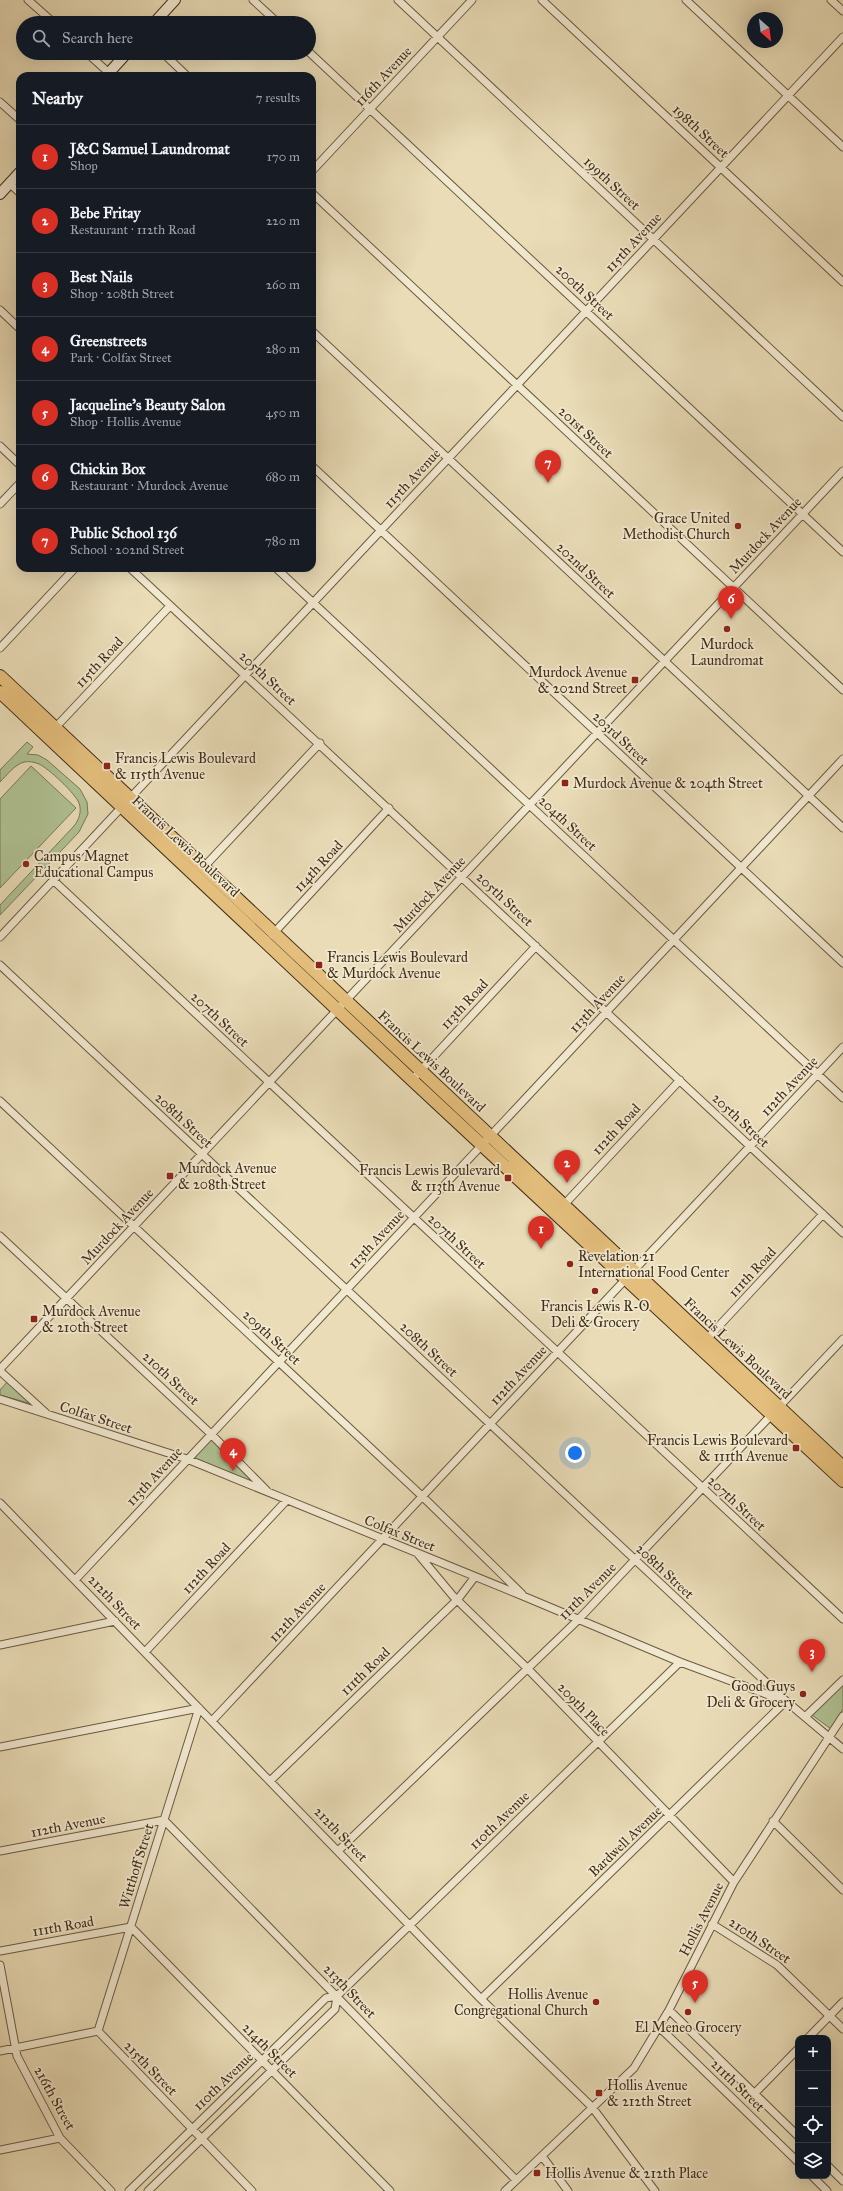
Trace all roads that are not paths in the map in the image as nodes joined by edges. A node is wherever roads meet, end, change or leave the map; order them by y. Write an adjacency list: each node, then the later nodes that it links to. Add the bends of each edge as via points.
1 (28, 0): 10 (street)
2 (173, 0): 11 (main road)
3 (253, 0): 12 (street)
4 (398, 0): 13 (street, 199th Street)
5 (472, 0): 13 (street, 116th Avenue)
6 (542, 0): 28 (street, 198th Street)
7 (686, 0): 22 (street)
8 (831, 0): 9 (street)
9 (843, 11)
10 (46, 16)
11 (160, 16)
12 (270, 16)
13 (437, 37): 24 (street, 116th Avenue); 34 (street, 199th Street)
14 (843, 37): 22 (street, 115th Avenue)
15 (316, 59): 24 (street, 200th Street)
16 (94, 60): 19 (street)
17 (121, 60): 20 (main road)
18 (170, 60): 21 (street)
19 (106, 72)
20 (110, 72)
21 (183, 72)
22 (788, 96): 26 (street); 28 (street, 115th Avenue)
23 (0, 102): 25 (street)
24 (370, 109): 27 (street, 116th Avenue); 37 (street, 200th Street)
25 (16, 116)
26 (843, 147)
27 (316, 167)
28 (721, 168): 34 (street, 115th Avenue); 35 (street, 198th Street)
29 (16, 176): 30 (main road)
30 (10, 183): 31 (street); 32 (main road)
31 (16, 189)
32 (0, 194)
33 (316, 197): 40 (street, 201st Street)
34 (654, 240): 37 (street, 115th Avenue); 41 (street, 199th Street)
35 (843, 282)
36 (0, 310): 38 (street)
37 (586, 311): 40 (street, 115th Avenue); 49 (street, 200th Street)
38 (16, 325)
39 (316, 336): 43 (street, 202nd Street)
40 (517, 385): 43 (street, 115th Avenue); 55 (street, 201st Street)
41 (843, 417)
42 (0, 446): 44 (street)
43 (448, 459): 50 (street, 115th Avenue); 59 (street, 202nd Street)
44 (16, 461)
45 (316, 470): 50 (street, 203rd Street)
46 (843, 471): 49 (street, Murdock Avenue)
47 (16, 486): 48 (street)
48 (0, 504)
49 (802, 514): 51 (street, 200th Street); 55 (street, Murdock Avenue)
50 (381, 530): 56 (street, 115th Avenue); 65 (street, 203rd Street)
51 (843, 552)
52 (72, 572): 58 (street)
53 (134, 572): 57 (street, 205th Street)
54 (280, 572): 56 (street, 204th Street)
55 (734, 588): 59 (street, Murdock Avenue); 62 (street, 201st Street)
56 (313, 603): 60 (street, 115th Avenue); 70 (street, 204th Street)
57 (170, 606): 60 (street, 205th Street); 64 (street, 115th Road)
58 (0, 648)
59 (664, 661): 65 (street, Murdock Avenue); 68 (street, 202nd Street)
60 (246, 675): 66 (street, 205th Street); 69 (street, 115th Avenue)
61 (0, 676): 64 (main road, Francis Lewis Boulevard)
62 (843, 690)
63 (0, 692): 64 (main road, Francis Lewis Boulevard)
64 (52, 732): 69 (main road, Francis Lewis Boulevard)
65 (597, 733): 70 (street, Murdock Avenue); 73 (street, 203rd Street)
66 (320, 743): 71 (street, 205th Street); 74 (street)
67 (843, 759): 68 (street, 113th Avenue)
68 (809, 796): 72 (street, 202nd Street); 73 (street, 113th Avenue)
69 (127, 802): 74 (main road, Francis Lewis Boulevard); 76 (street, 115th Avenue)
70 (530, 805): 75 (street, Murdock Avenue); 79 (street, 204th Street)
71 (389, 808): 75 (street, 205th Street); 78 (street, 114th Road)
72 (843, 828)
73 (742, 868): 79 (street, 113th Avenue); 81 (street, 203rd Street)
74 (200, 871): 78 (main road, Francis Lewis Boulevard)
75 (462, 877): 80 (street, 205th Street); 83 (street, Murdock Avenue)
76 (54, 880): 77 (street, 115th Avenue); 89 (street, 207th Street)
77 (0, 937)
78 (270, 938): 83 (main road, Francis Lewis Boulevard)
79 (674, 940): 84 (street, 113th Avenue); 86 (street, 204th Street)
80 (536, 946): 84 (street, 205th Street); 87 (street, 113th Road)
81 (843, 963)
82 (0, 965): 94 (street, 208th Street)
83 (342, 1005): 87 (main road, Francis Lewis Boulevard); 89 (street, Murdock Avenue)
84 (606, 1012): 88 (street, 205th Street); 92 (street, 113th Avenue)
85 (843, 1048): 86 (street, 112th Avenue)
86 (818, 1074): 90 (street, 204th Street); 93 (street, 112th Avenue)
87 (416, 1075): 92 (main road, Francis Lewis Boulevard)
88 (680, 1080): 93 (street, 205th Street); 95 (street, 112th Road)
89 (269, 1083): 94 (street, Murdock Avenue); 97 (street, 207th Street)
90 (843, 1098)
91 (0, 1101): 98 (street, 209th Street)
92 (487, 1141): 95 (main road, Francis Lewis Boulevard); 97 (street, 113th Avenue)
93 (750, 1146): 96 (street, 205th Street); 101 (street, 112th Avenue)
94 (202, 1155): 98 (street, Murdock Avenue); 102 (street, 208th Street)
95 (560, 1209): 101 (main road, Francis Lewis Boulevard)
96 (823, 1214): 99 (street, 205th Street); 105 (street, 111th Road)
97 (414, 1218): 102 (street, 113th Avenue); 106 (street, 207th Street)
98 (134, 1227): 103 (street, Murdock Avenue); 107 (street, 209th Street)
99 (843, 1233)
100 (0, 1236): 103 (street, 210th Street)
101 (630, 1274): 105 (main road, Francis Lewis Boulevard); 106 (street, 112th Avenue)
102 (346, 1290): 107 (street, 113th Avenue); 112 (street, 208th Street)
103 (67, 1299): 108 (street, Murdock Avenue); 113 (street, 210th Street)
104 (843, 1339): 110 (street, 111th Avenue)
105 (703, 1343): 110 (main road, Francis Lewis Boulevard)
106 (557, 1352): 112 (street, 112th Avenue); 117 (street, 207th Street)
107 (279, 1362): 113 (street, 113th Avenue); 119 (street, 209th Street)
108 (0, 1370): 111 (street)
109 (0, 1399): 111 (street, Colfax Street)
110 (776, 1411): 115 (main road, Francis Lewis Boulevard); 116 (main road, Francis Lewis Boulevard); 117 (street, 111th Avenue)
111 (49, 1416): 114 (street, Colfax Street)
112 (490, 1424): 119 (street, 112th Avenue); 124 (street, 208th Street)
113 (211, 1434): 114 (street, 113th Avenue); 118 (street, 210th Street)
114 (187, 1459): 118 (street, Colfax Street); 126 (street, 113th Avenue)
115 (843, 1467)
116 (843, 1481)
117 (703, 1488): 124 (street, 111th Avenue); 129 (street, 207th Street)
118 (269, 1494): 120 (street, Colfax Street)
119 (423, 1496): 122 (street, 112th Avenue); 127 (street, 209th Street)
120 (286, 1501): 122 (street, Colfax Street); 133 (street, 112th Road)
121 (0, 1503): 126 (street, 212th Street)
122 (382, 1540): 123 (street, Colfax Street); 141 (street, 112th Avenue)
123 (417, 1553): 125 (street, Colfax Street); 128 (street, 209th Place)
124 (636, 1561): 130 (street, 111th Avenue); 137 (street, 208th Street)
125 (474, 1578): 127 (street, Colfax Street); 128 (street, 111th Road)
126 (75, 1580): 131 (street, 212th Street)
127 (523, 1596): 130 (street, Colfax Street)
128 (458, 1599): 135 (street, 209th Place); 146 (street, 111th Road)
129 (843, 1619)
130 (578, 1620): 134 (street, Colfax Street); 135 (street, 111th Avenue)
131 (115, 1621): 132 (street); 133 (street, 212th Street)
132 (0, 1645)
133 (145, 1652): 138 (street, 212th Street)
134 (680, 1662): 137 (street, Colfax Street); 143 (street, 110th Avenue)
135 (527, 1668): 143 (street, 209th Place); 150 (street, 111th Avenue)
136 (843, 1680): 139 (street)
137 (786, 1701): 139 (street, 208th Street); 147 (street, Bardwell Avenue)
138 (199, 1708): 141 (street, 212th Street); 144 (street); 148 (street, Witthoff Street)
139 (805, 1716): 142 (street, 208th Street)
140 (843, 1716): 142 (street, Hollis Avenue)
141 (212, 1721): 146 (street, 212th Street)
142 (830, 1736): 145 (street, 208th Street); 149 (street, Hollis Avenue)
143 (598, 1742): 147 (street, 209th Place); 155 (street, 110th Avenue)
144 (0, 1748)
145 (843, 1749)
146 (270, 1781): 150 (street, 212th Street)
147 (670, 1815): 152 (street, 209th Place); 160 (street, Bardwell Avenue)
148 (164, 1820): 151 (street, 112th Avenue); 156 (street, Witthoff Street); 159 (street, 213th Street)
149 (773, 1821): 152 (street, Hollis Avenue); 153 (street)
150 (339, 1850): 155 (street, 212th Street)
151 (0, 1851)
152 (734, 1882): 154 (street, Hollis Avenue)
153 (843, 1890)
154 (712, 1924): 162 (street, Hollis Avenue); 163 (street, 210th Street, via 777,1965)
155 (410, 1925): 159 (street, 110th Avenue); 160 (street, 212th Street)
156 (131, 1927): 157 (street, 111th Road); 166 (street, Witthoff Street); 171 (street, 214th Street)
157 (0, 1951)
158 (0, 1965): 168 (street, 216th Street)
159 (337, 1996): 171 (street, 110th Avenue, via 326,1998); 172 (street, 110th Avenue, via 335,2009); 184 (street, 213th Street)
160 (481, 1999): 174 (street, 212th Street)
161 (843, 2002): 163 (street)
162 (669, 2010): 164 (street, Hollis Avenue); 173 (street, 211th Street)
163 (830, 2016): 165 (street, 210th Street); 167 (street)
164 (659, 2027): 174 (street, Hollis Avenue, via 634,2068); 181 (street, 211th Street)
165 (843, 2029)
166 (98, 2031): 168 (street); 175 (street, 215th Street)
167 (811, 2035)
168 (16, 2048): 169 (street); 177 (street, 216th Street, via 17,2056)
169 (0, 2051)
170 (795, 2052): 173 (street)
171 (262, 2060): 172 (street, 214th Street); 175 (street, 110th Avenue)
172 (272, 2070): 178 (street, 110th Avenue); 190 (street, 214th Street)
173 (754, 2094): 176 (street, 211th Street)
174 (592, 2107): 180 (street, Hollis Avenue); 193 (street, 212th Street)
175 (192, 2130): 178 (street, 215th Street); 187 (street, 110th Avenue)
176 (795, 2133)
177 (60, 2138): 179 (street); 186 (street, 216th Street)
178 (201, 2139): 188 (street, 110th Avenue); 189 (street, 215th Street)
179 (0, 2150)
180 (542, 2156): 184 (street, Hollis Avenue); 192 (street)
181 (795, 2159)
182 (831, 2169): 185 (street)
183 (815, 2179): 194 (street)
184 (516, 2180): 191 (street, Hollis Avenue)
185 (843, 2181)
186 (111, 2191)
187 (129, 2191)
188 (148, 2191)
189 (252, 2191)
190 (390, 2191)
191 (504, 2191)
192 (568, 2191)
193 (655, 2191)
194 (827, 2191)

